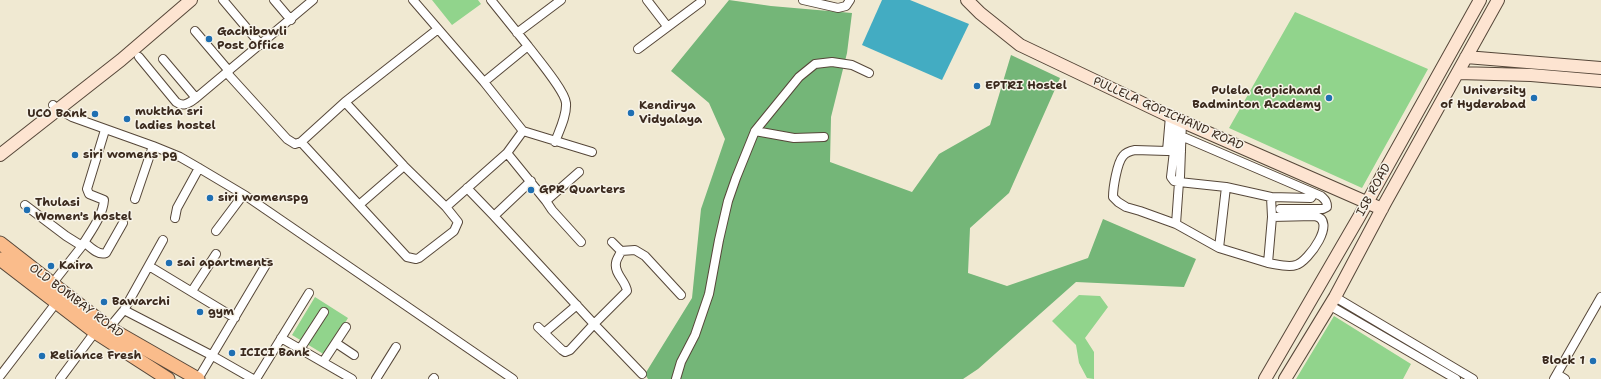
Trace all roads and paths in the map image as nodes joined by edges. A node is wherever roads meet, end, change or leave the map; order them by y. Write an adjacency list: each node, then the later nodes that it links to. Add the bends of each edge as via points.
1 (180, 0): 36 (street)
2 (192, 0): 36 (street, via 121,60)
3 (224, 0): 22 (street)
4 (274, 0): 17 (street)
5 (313, 0): 17 (street)
6 (413, 0): 19 (street)
7 (491, 0): 21 (street)
8 (561, 0): 21 (street)
9 (648, 0): 18 (street)
10 (803, 0): 11 (street, via 838,8 846,6)
11 (850, 0)
12 (966, 0): 37 (street, PULLELA GOPICHAND ROAD, via 1020,45)
13 (973, 0): 37 (street, PULLELA GOPICHAND ROAD, via 1022,42)
14 (1480, 0): 63 (street, ISB ROAD)
15 (1498, 0): 26 (street, ISB ROAD)
16 (701, 2): 18 (street)
17 (291, 20): 22 (street)
18 (667, 26): 24 (street)
19 (438, 29): 33 (street); 35 (street)
20 (195, 31): 29 (street)
21 (518, 33): 23 (street)
22 (261, 45): 29 (street)
23 (528, 46): 33 (street); 44 (street, via 566,101 566,109)
24 (638, 49)
25 (139, 57): 34 (street, via 179,104 186,105)
26 (1466, 57): 28 (street); 31 (street, ISB ROAD)
27 (163, 59): 34 (street)
28 (1601, 68)
29 (228, 72): 34 (street); 43 (street, via 287,139 295,144)
30 (869, 73): 40 (street, via 852,65 832,62 815,64 799,77)
31 (1458, 73): 32 (street, via 1531,75); 67 (street, ISB ROAD)
32 (1601, 81)
33 (484, 82): 39 (street)
34 (196, 98)
35 (345, 102): 43 (street); 52 (street)
36 (56, 107): 38 (street, via 72,117); 46 (street); 51 (street)
37 (1172, 116): 41 (street); 45 (street, PULLELA GOPICHAND ROAD); 45 (street, PULLELA GOPICHAND ROAD); 48 (street)
38 (105, 130): 47 (street); 80 (street, via 87,189 89,194 102,198 104,204)
39 (522, 131): 44 (street); 50 (street)
40 (755, 131): 42 (street, via 794,138); 123 (street, via 728,201 709,294)
41 (1181, 136): 48 (street); 59 (street)
42 (824, 137)
43 (301, 142): 66 (street)
44 (555, 142): 49 (street)
45 (1237, 143): 63 (street, PULLELA GOPICHAND ROAD)
46 (0, 146)
47 (153, 146): 53 (street); 62 (street)
48 (1174, 151): 55 (street, via 1172,178 1174,181); 74 (street, via 1135,150 1124,155 1113,197 1126,207)
49 (592, 152)
50 (507, 153): 56 (street); 58 (street)
51 (0, 155)
52 (404, 166): 66 (street); 68 (street)
53 (199, 168): 60 (street); 72 (street, via 177,208)
54 (579, 172): 64 (street)
55 (1179, 180): 57 (street); 74 (street)
56 (531, 181): 64 (street); 70 (street)
57 (1226, 187): 61 (street); 81 (street)
58 (467, 188): 68 (street); 70 (street)
59 (1314, 193): 61 (street, via 1311,198); 69 (street, via 1326,200 1325,209)
60 (243, 195): 75 (street); 122 (street)
61 (1271, 197): 71 (street)
62 (135, 199)
63 (1368, 200): 67 (street, PULLELA GOPICHAND ROAD); 124 (street, ISB ROAD)
64 (546, 201): 77 (street)
65 (25, 205): 80 (street, via 66,236)
66 (359, 205): 68 (street, via 407,257 416,259 454,231 458,222)
67 (1383, 206): 93 (street, ISB ROAD)
68 (446, 207)
69 (1280, 209)
70 (494, 216): 95 (street)
71 (1272, 217): 86 (street); 86 (street, via 1320,217 1323,229 1318,242 1300,263 1295,266)
72 (175, 218)
73 (123, 223): 80 (street, via 106,253 100,254)
74 (1176, 224): 81 (street)
75 (216, 231)
76 (163, 240): 87 (street)
77 (581, 242)
78 (612, 242): 82 (street)
79 (0, 243): 88 (main road, OLD BOMBAY ROAD)
80 (83, 244): 88 (street)
81 (1219, 248): 86 (street)
82 (621, 251): 91 (street, via 635,250 645,256); 99 (street, via 616,264 617,271 627,291)
83 (216, 254): 89 (street)
84 (0, 259): 94 (main road)
85 (267, 263): 98 (street)
86 (1268, 263)
87 (149, 266): 89 (street); 96 (street)
88 (52, 284): 102 (main road, OLD BOMBAY ROAD)
89 (192, 291): 98 (street)
90 (309, 293): 105 (street)
91 (681, 295)
92 (1601, 296): 114 (street)
93 (1332, 301): 125 (street, ISB ROAD); 126 (street); 127 (street)
94 (56, 303): 103 (main road); 113 (street)
95 (577, 305): 99 (street); 104 (street)
96 (124, 310): 102 (street); 109 (street)
97 (324, 312): 108 (street)
98 (235, 318): 109 (street)
99 (594, 324): 104 (street, via 570,350 565,352); 112 (street)
100 (346, 327): 106 (street)
101 (538, 327): 104 (street)
102 (109, 328): 117 (main road, OLD BOMBAY ROAD)
103 (95, 332): 115 (main road); 116 (street)
104 (544, 333)
105 (281, 338): 108 (street); 119 (street)
106 (336, 343): 110 (street); 111 (street)
107 (396, 346): 121 (street)
108 (300, 349): 111 (street)
109 (211, 355): 117 (street); 118 (street)
110 (354, 355)
111 (323, 362): 120 (street)
112 (642, 374)
113 (0, 376)
114 (1555, 377): 128 (street)
115 (164, 378)
116 (60, 379)
117 (198, 379)
118 (253, 379)
119 (256, 379)
120 (352, 379)
121 (376, 379)
122 (513, 379)
123 (676, 379)
124 (1265, 379)
125 (1285, 379)
126 (1456, 379)
127 (1473, 379)
128 (1565, 379)

